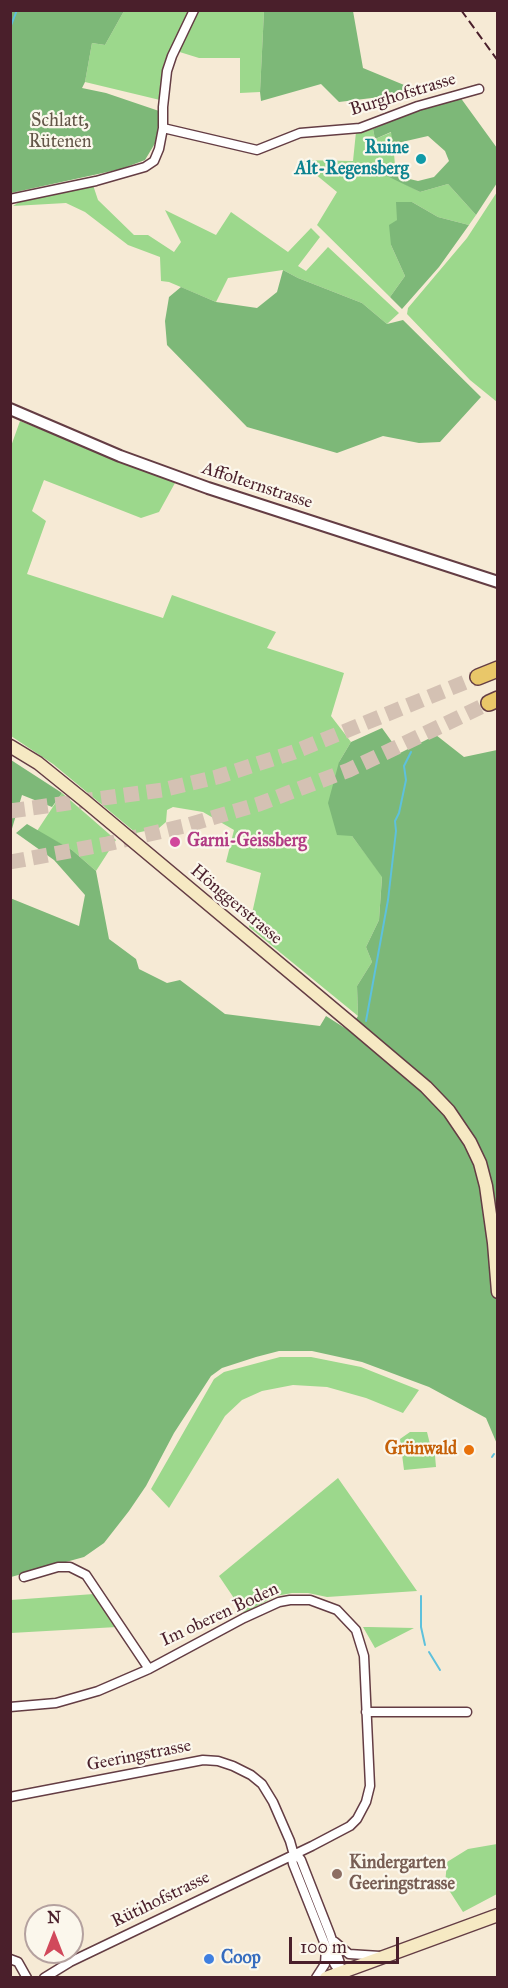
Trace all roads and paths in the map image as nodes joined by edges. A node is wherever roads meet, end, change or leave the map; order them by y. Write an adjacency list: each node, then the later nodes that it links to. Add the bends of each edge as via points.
1 (194, 10): 3 (street, via 167,71)
2 (479, 89): 3 (street, Burghofstrasse, via 360,128 314,130 257,150)
3 (163, 128): 4 (street, via 154,161 145,167)
4 (10, 199)
5 (10, 410): 6 (street, Affolternstrasse, via 208,488)
6 (498, 582)
7 (498, 669): 8 (highway)
8 (478, 678)
9 (10, 746): 10 (main road, Hönggerstrasse, via 85,801 426,1087 449,1111 480,1163)
10 (498, 1292)
11 (24, 1577): 12 (street, via 58,1567 70,1567 86,1575)
12 (148, 1669): 13 (street, Im oberen Boden, via 67,1701); 14 (street, Im oberen Boden, via 279,1602 310,1600 337,1610 356,1630 364,1656)
13 (10, 1707)
14 (366, 1712): 15 (street); 17 (street, Im oberen Boden, via 370,1786 363,1810 350,1826)
15 (466, 1712)
16 (10, 1797): 17 (street, Geeringstrasse, via 187,1762 218,1761 262,1784)
17 (294, 1855): 19 (street, Geeringstrasse, via 301,1860); 20 (street, Geeringstrasse, via 293,1864); 25 (street, Rütihofstrasse)
18 (496, 1915): 21 (main road)
19 (330, 1934): 21 (street, Geeringstrasse, via 349,1954); 23 (street, Geeringstrasse, via 340,1963)
20 (326, 1947): 23 (street, Geeringstrasse); 26 (street, via 325,1964)
21 (386, 1956): 23 (main road)
22 (10, 1959): 24 (street, via 18,1962)
23 (336, 1973)
24 (27, 1977)
25 (44, 1977)
26 (316, 1977)

